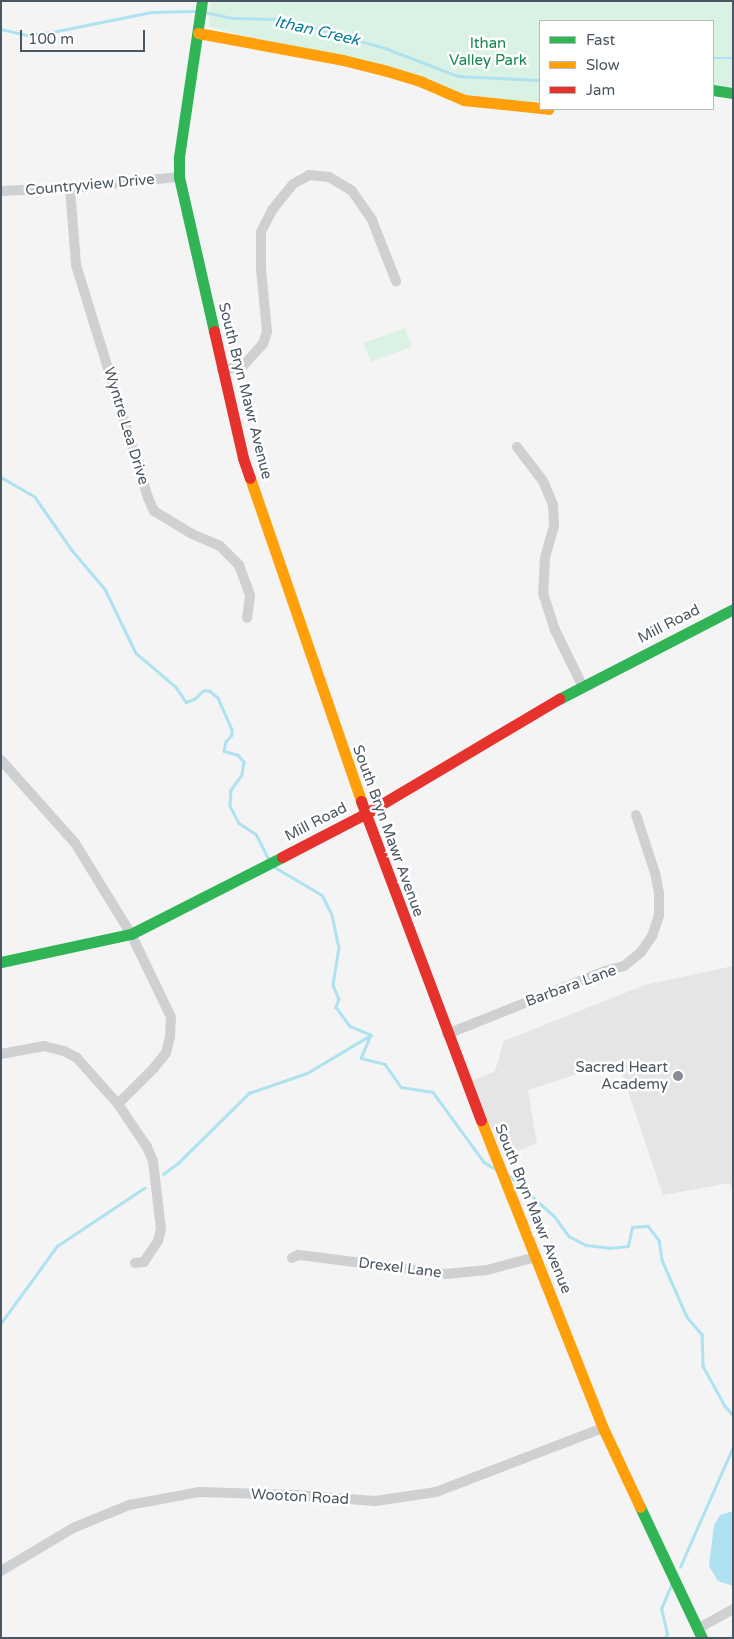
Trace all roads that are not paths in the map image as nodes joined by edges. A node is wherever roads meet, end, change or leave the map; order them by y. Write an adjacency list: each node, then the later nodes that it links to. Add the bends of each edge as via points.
1 (201, 8): 2 (main road, South Bryn Mawr Avenue)
2 (198, 33): 5 (main road, via 343,60 422,82 464,100); 6 (main road, South Bryn Mawr Avenue, via 179,157)
3 (714, 90): 4 (main road)
4 (733, 93)
5 (539, 108)
6 (179, 177): 7 (street, Countryview Drive); 10 (main road, South Bryn Mawr Avenue)
7 (70, 188): 8 (street, Countryview Drive); 13 (street, Wyntre Lea Drive, via 76,265 148,498 154,511 192,534 220,546 239,565 250,595)
8 (1, 192)
9 (396, 281): 10 (street, via 372,220 352,191 329,177 309,176 293,184 272,210 261,232 266,332 263,344 243,366)
10 (222, 370): 16 (main road, South Bryn Mawr Avenue, via 243,458)
11 (517, 447): 14 (street, via 543,481 553,505 554,526 545,558 543,593 555,630)
12 (733, 609): 14 (main road, Mill Road)
13 (247, 618)
14 (582, 685): 16 (main road, Mill Road)
15 (1, 760): 18 (street, via 75,843)
16 (364, 814): 18 (main road, Mill Road); 20 (main road, South Bryn Mawr Avenue)
17 (636, 815): 20 (street, Barbara Lane, via 659,893 659,916 652,936 640,952 624,966)
18 (131, 934): 19 (main road, Mill Road); 22 (street, via 170,1017 170,1037 160,1061)
19 (1, 962)
20 (447, 1034): 23 (main road, South Bryn Mawr Avenue)
21 (1, 1054): 22 (street, via 44,1046 64,1051 78,1058)
22 (118, 1104): 25 (street, via 153,1161 160,1214 158,1241 144,1262)
23 (536, 1257): 24 (street, Drexel Lane, via 487,1270 446,1274 308,1256); 26 (main road, South Bryn Mawr Avenue)
24 (292, 1258)
25 (135, 1263)
26 (604, 1428): 27 (street, Wooton Road, via 436,1492 376,1501 199,1492 129,1506 73,1528); 29 (main road, South Bryn Mawr Avenue)
27 (1, 1571)
28 (733, 1609): 29 (street)
29 (700, 1633)

